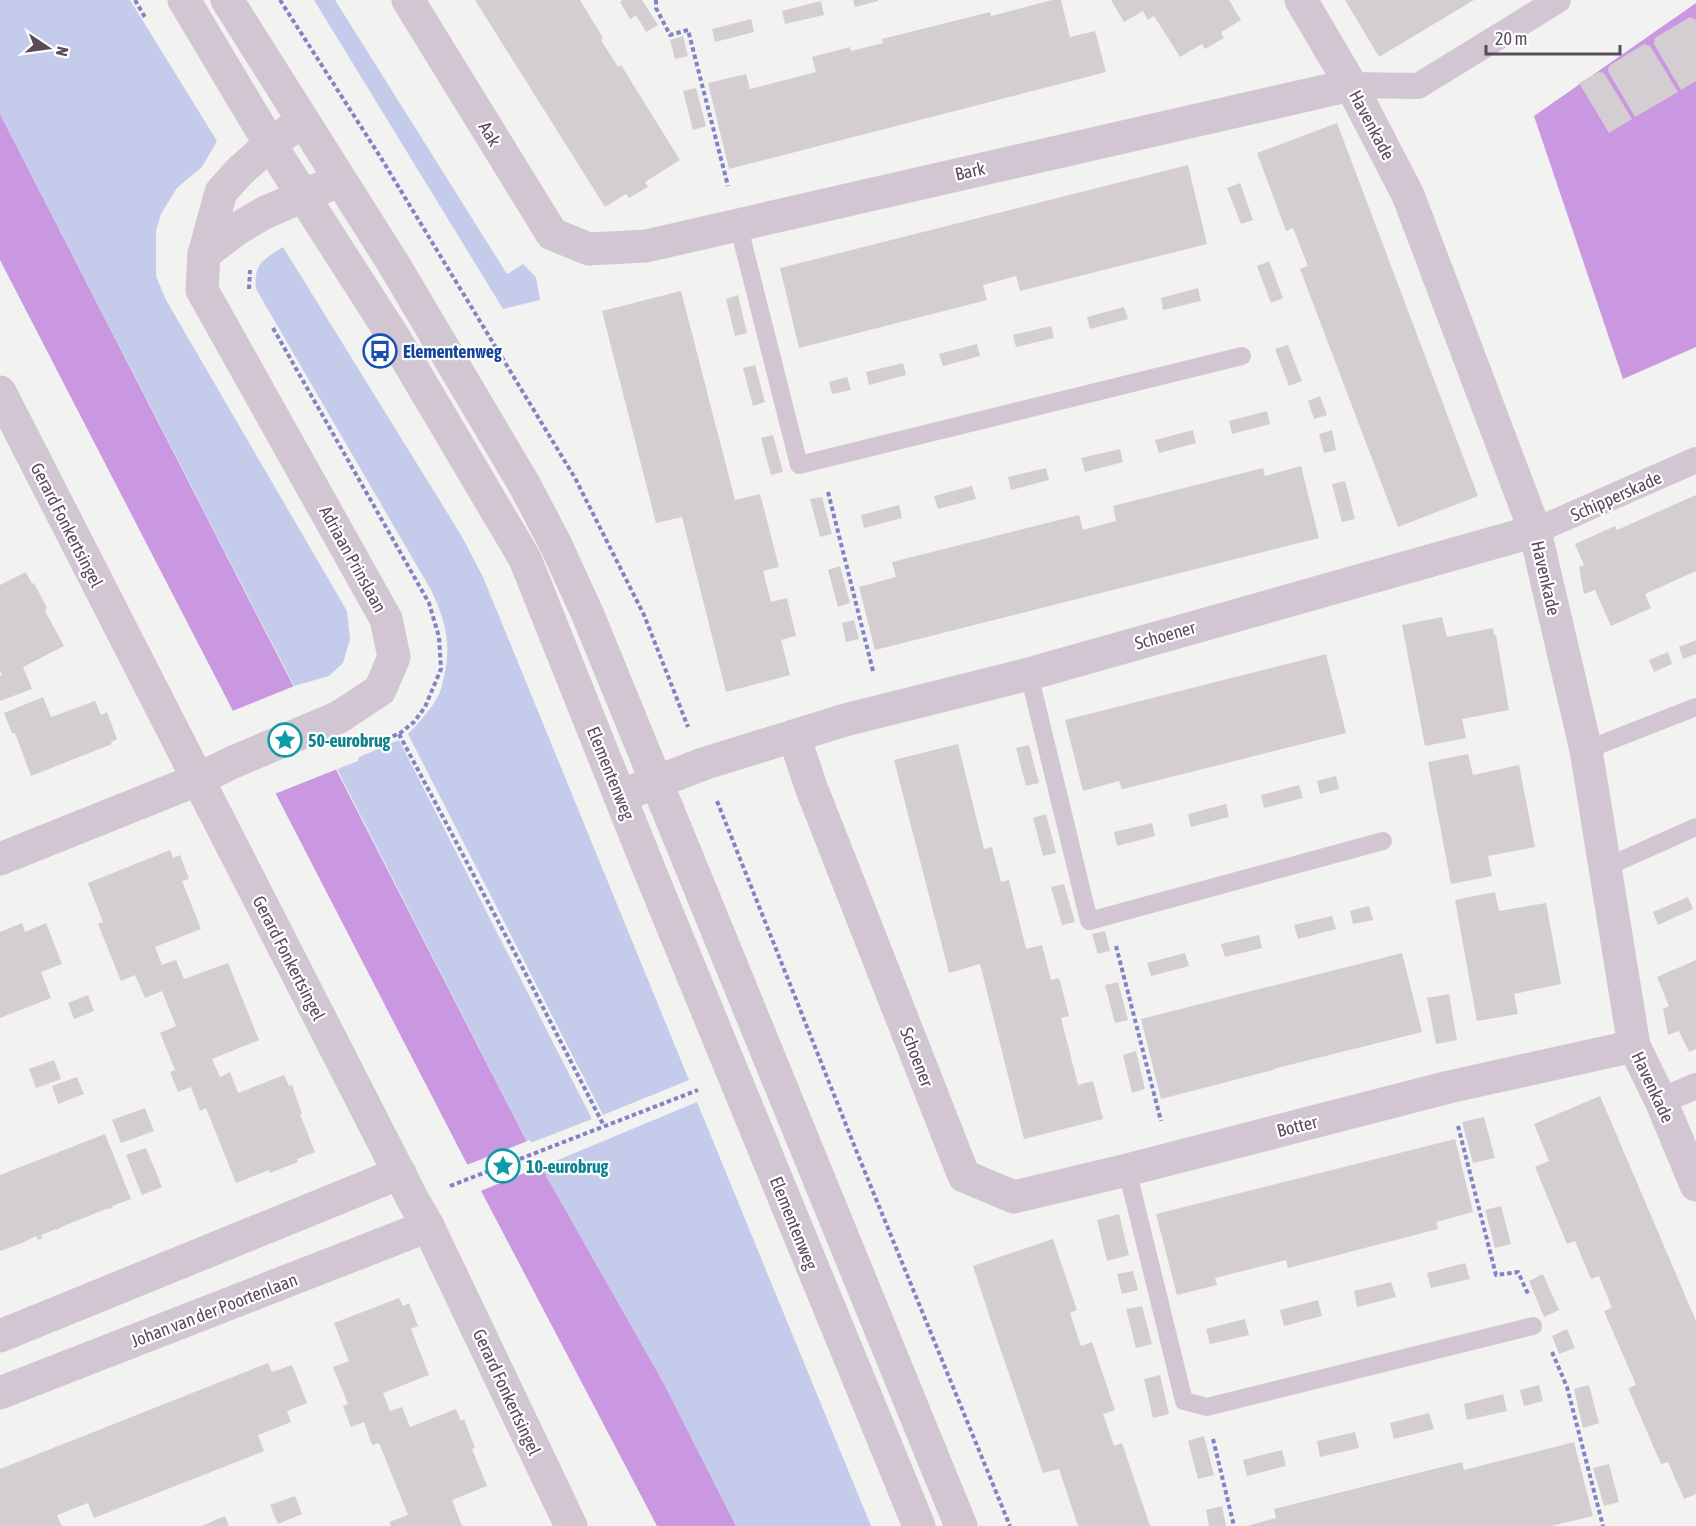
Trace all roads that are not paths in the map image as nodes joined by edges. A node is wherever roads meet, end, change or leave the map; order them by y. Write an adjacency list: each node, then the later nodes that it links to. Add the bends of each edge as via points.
1 (183, 0): 8 (street, Elementenweg)
2 (227, 0): 7 (street)
3 (408, 0): 12 (street, Aak, via 552,234)
4 (1301, 0): 6 (street, Havenkade)
5 (1558, 0): 6 (street, via 1418,86)
6 (1351, 85): 11 (street, Bark); 17 (street, Havenkade, via 1408,195)
7 (303, 121): 8 (street, Adriaan Prinslaan); 9 (street)
8 (270, 144): 10 (street, Elementenweg); 13 (street, Adriaan Prinslaan, via 221,192)
9 (340, 180): 10 (street); 23 (street, via 540,514 588,615)
10 (302, 195): 13 (street, via 237,229); 24 (street, Elementenweg, via 395,339 525,560)
11 (738, 224): 12 (street, Bark, via 646,246); 14 (lane, via 799,465)
12 (589, 249)
13 (204, 254): 22 (street, Adriaan Prinslaan, via 202,290 386,619 394,657 380,690 339,717)
14 (1242, 356)
15 (0, 392): 22 (street, Gerard Fonkertsingel)
16 (1696, 460): 17 (street, Schipperskade)
17 (1535, 531): 18 (street, Schoener); 21 (street, Havenkade)
18 (1029, 674): 20 (street, Schoener); 26 (lane, via 1089,921)
19 (1696, 707): 21 (lane)
20 (794, 735): 23 (street, Schoener); 34 (street, Schoener)
21 (1586, 750): 28 (street, Havenkade)
22 (197, 780): 27 (street, Adriaan Prinslaan); 33 (street, Gerard Fonkertsingel)
23 (656, 781): 24 (street, Schoener); 42 (street)
24 (620, 796): 41 (street, Elementenweg)
25 (1696, 827): 28 (lane)
26 (1383, 841)
27 (0, 859)
28 (1604, 868): 29 (street, Havenkade)
29 (1634, 1046): 31 (street, Havenkade); 32 (street, Botter, via 1449,1087)
30 (1696, 1086): 31 (street)
31 (1661, 1101): 35 (street, Havenkade)
32 (1127, 1170): 34 (street, Botter, via 1014,1197); 37 (lane, via 1184,1401 1207,1407)
33 (400, 1173): 36 (street, Gerard Fonkertsingel); 38 (street)
34 (964, 1176)
35 (1696, 1185)
36 (428, 1226): 39 (street, Johan van der Poortenlaan); 40 (street, Gerard Fonkertsingel)
37 (1533, 1326)
38 (0, 1336)
39 (0, 1393)
40 (571, 1526)
41 (919, 1526)
42 (961, 1526)

